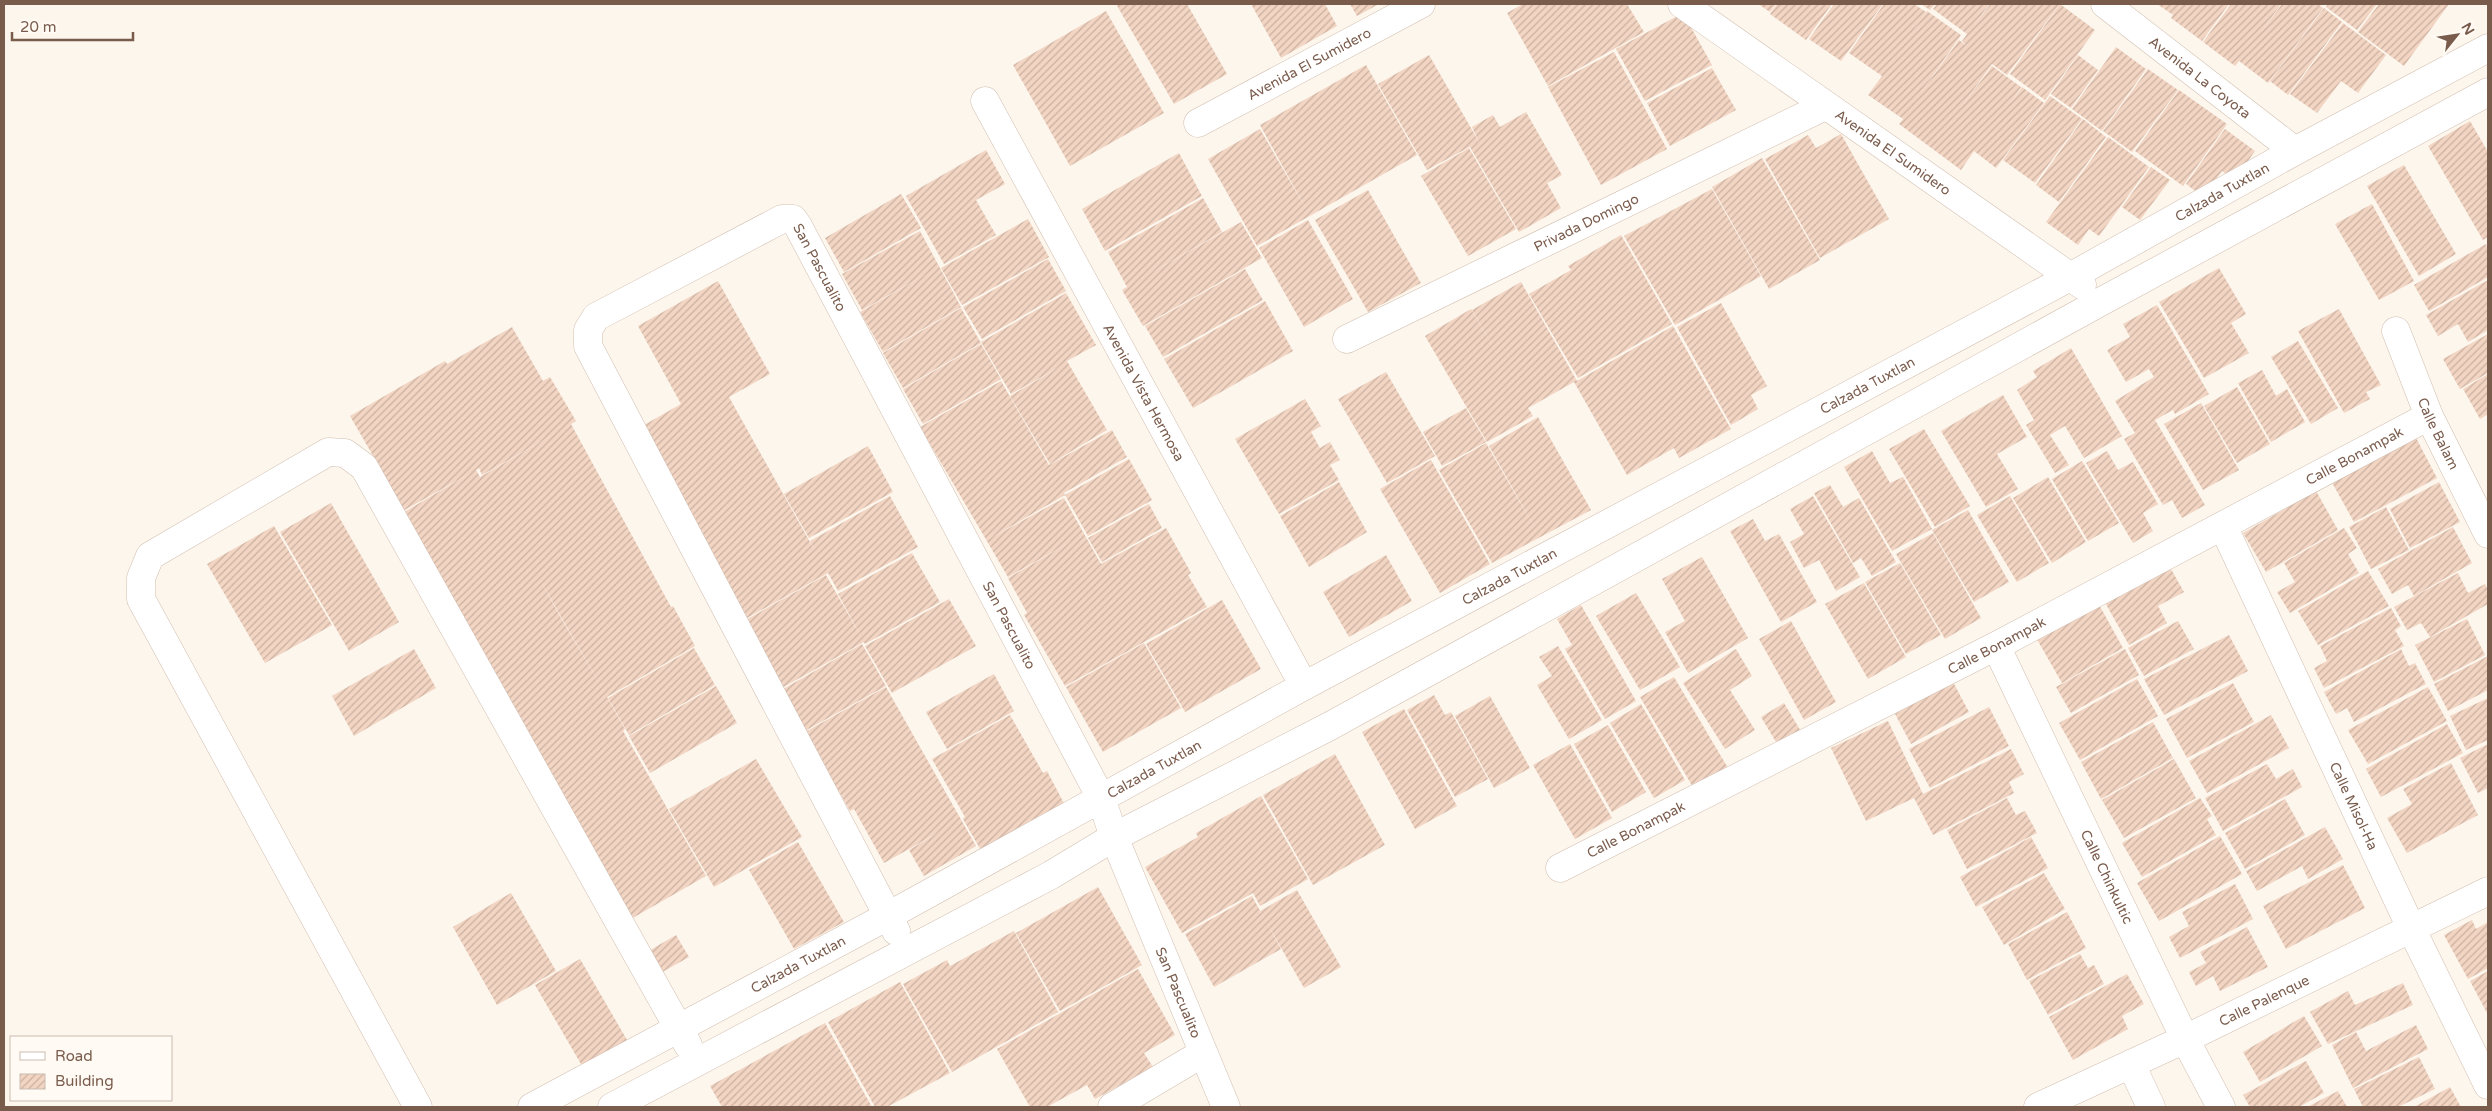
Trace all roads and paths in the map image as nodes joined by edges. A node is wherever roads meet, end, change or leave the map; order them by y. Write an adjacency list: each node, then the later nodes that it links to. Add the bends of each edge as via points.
1 (1421, 4): 8 (street, Avenida El Sumidero)
2 (1682, 4): 7 (street, Avenida El Sumidero)
3 (2106, 4): 9 (street, Avenida La Coyota)
4 (2488, 48): 9 (street, Calzada Tuxtlan)
5 (2488, 92): 11 (street)
6 (985, 101): 18 (street, Avenida Vista Hermosa)
7 (1825, 106): 10 (street, Avenida El Sumidero); 13 (street, Privada Domingo)
8 (1198, 123)
9 (2295, 151): 10 (street, Calzada Tuxtlan)
10 (2070, 277): 11 (street, Avenida El Sumidero); 18 (street, Calzada Tuxtlan)
11 (2104, 300): 20 (street, via 1330,726)
12 (2396, 331): 14 (street, Calle Balam)
13 (1347, 339)
14 (2429, 416): 15 (street, Calle Bonampak); 16 (street, Calle Balam)
15 (2223, 526): 17 (street, Calle Bonampak); 24 (street, Calle Misol-Ha)
16 (2488, 534)
17 (1996, 646): 21 (street, Calle Bonampak); 27 (street, Calle Chinkultic)
18 (1304, 686): 19 (street, Calzada Tuxtlan)
19 (1101, 798): 20 (street, San Pascualito); 23 (street, Calzada Tuxtlan); 23 (street, San Pascualito, via 793,219 782,219 596,317 588,330 588,346)
20 (1114, 838): 25 (street, via 1051,875); 28 (street, San Pascualito)
21 (1560, 868)
22 (2488, 891): 24 (street, Calle Palenque)
23 (888, 916): 25 (street); 26 (street, Calzada Tuxtlan)
24 (2412, 930): 27 (street, Calle Palenque); 31 (street, Calle Misol-Ha)
25 (906, 950): 29 (street)
26 (679, 1029): 29 (street); 32 (street, via 364,467 345,453 328,452 150,556 141,578 141,599); 33 (street, Calzada Tuxtlan)
27 (2185, 1039): 30 (street, Calle Palenque); 39 (street, Calle Chinkultic)
28 (1204, 1053): 35 (street, San Pascualito); 36 (street, San Pascualito)
29 (698, 1063): 34 (street)
30 (2132, 1064): 37 (street, Calle Palenque); 38 (street)
31 (2488, 1085)
32 (418, 1107)
33 (532, 1107)
34 (612, 1107)
35 (1112, 1107)
36 (1226, 1107)
37 (2038, 1107)
38 (2151, 1107)
39 (2221, 1107)

